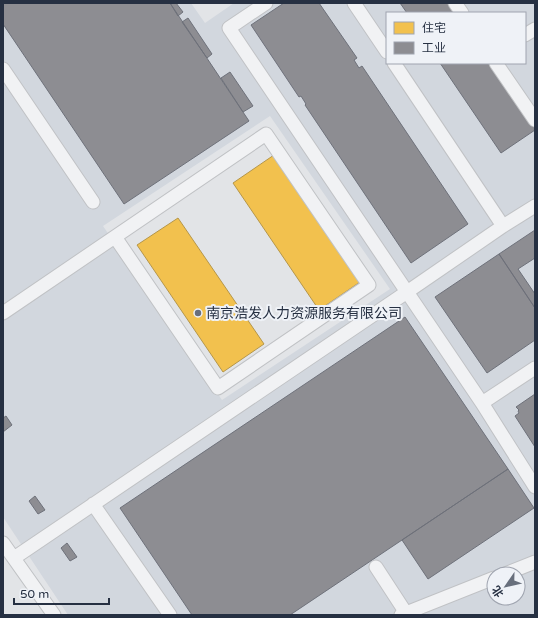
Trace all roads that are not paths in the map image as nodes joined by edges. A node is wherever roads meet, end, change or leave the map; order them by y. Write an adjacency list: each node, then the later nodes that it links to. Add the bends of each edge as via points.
1 (266, 3): 16 (street, via 229,28)
2 (354, 3): 7 (street)
3 (455, 3): 4 (street)
4 (461, 12)
5 (535, 29): 6 (street)
6 (526, 34)
7 (386, 51)
8 (395, 64): 14 (street)
9 (497, 64): 11 (street)
10 (3, 68): 12 (street)
11 (535, 120)
12 (93, 202)
13 (535, 206): 14 (street)
14 (503, 226): 16 (street)
15 (115, 237): 15 (street, via 266,134 369,286 218,388); 17 (street)
16 (407, 292): 19 (street); 21 (street)
17 (3, 313)
18 (535, 368): 19 (street)
19 (482, 403): 20 (street)
20 (535, 487)
21 (93, 504): 23 (street); 30 (street)
22 (3, 543): 23 (street)
23 (14, 558): 29 (street)
24 (535, 562): 25 (street)
25 (525, 566)
26 (376, 567): 28 (street)
27 (486, 581): 28 (street)
28 (403, 614)
29 (54, 615)
30 (170, 615)

